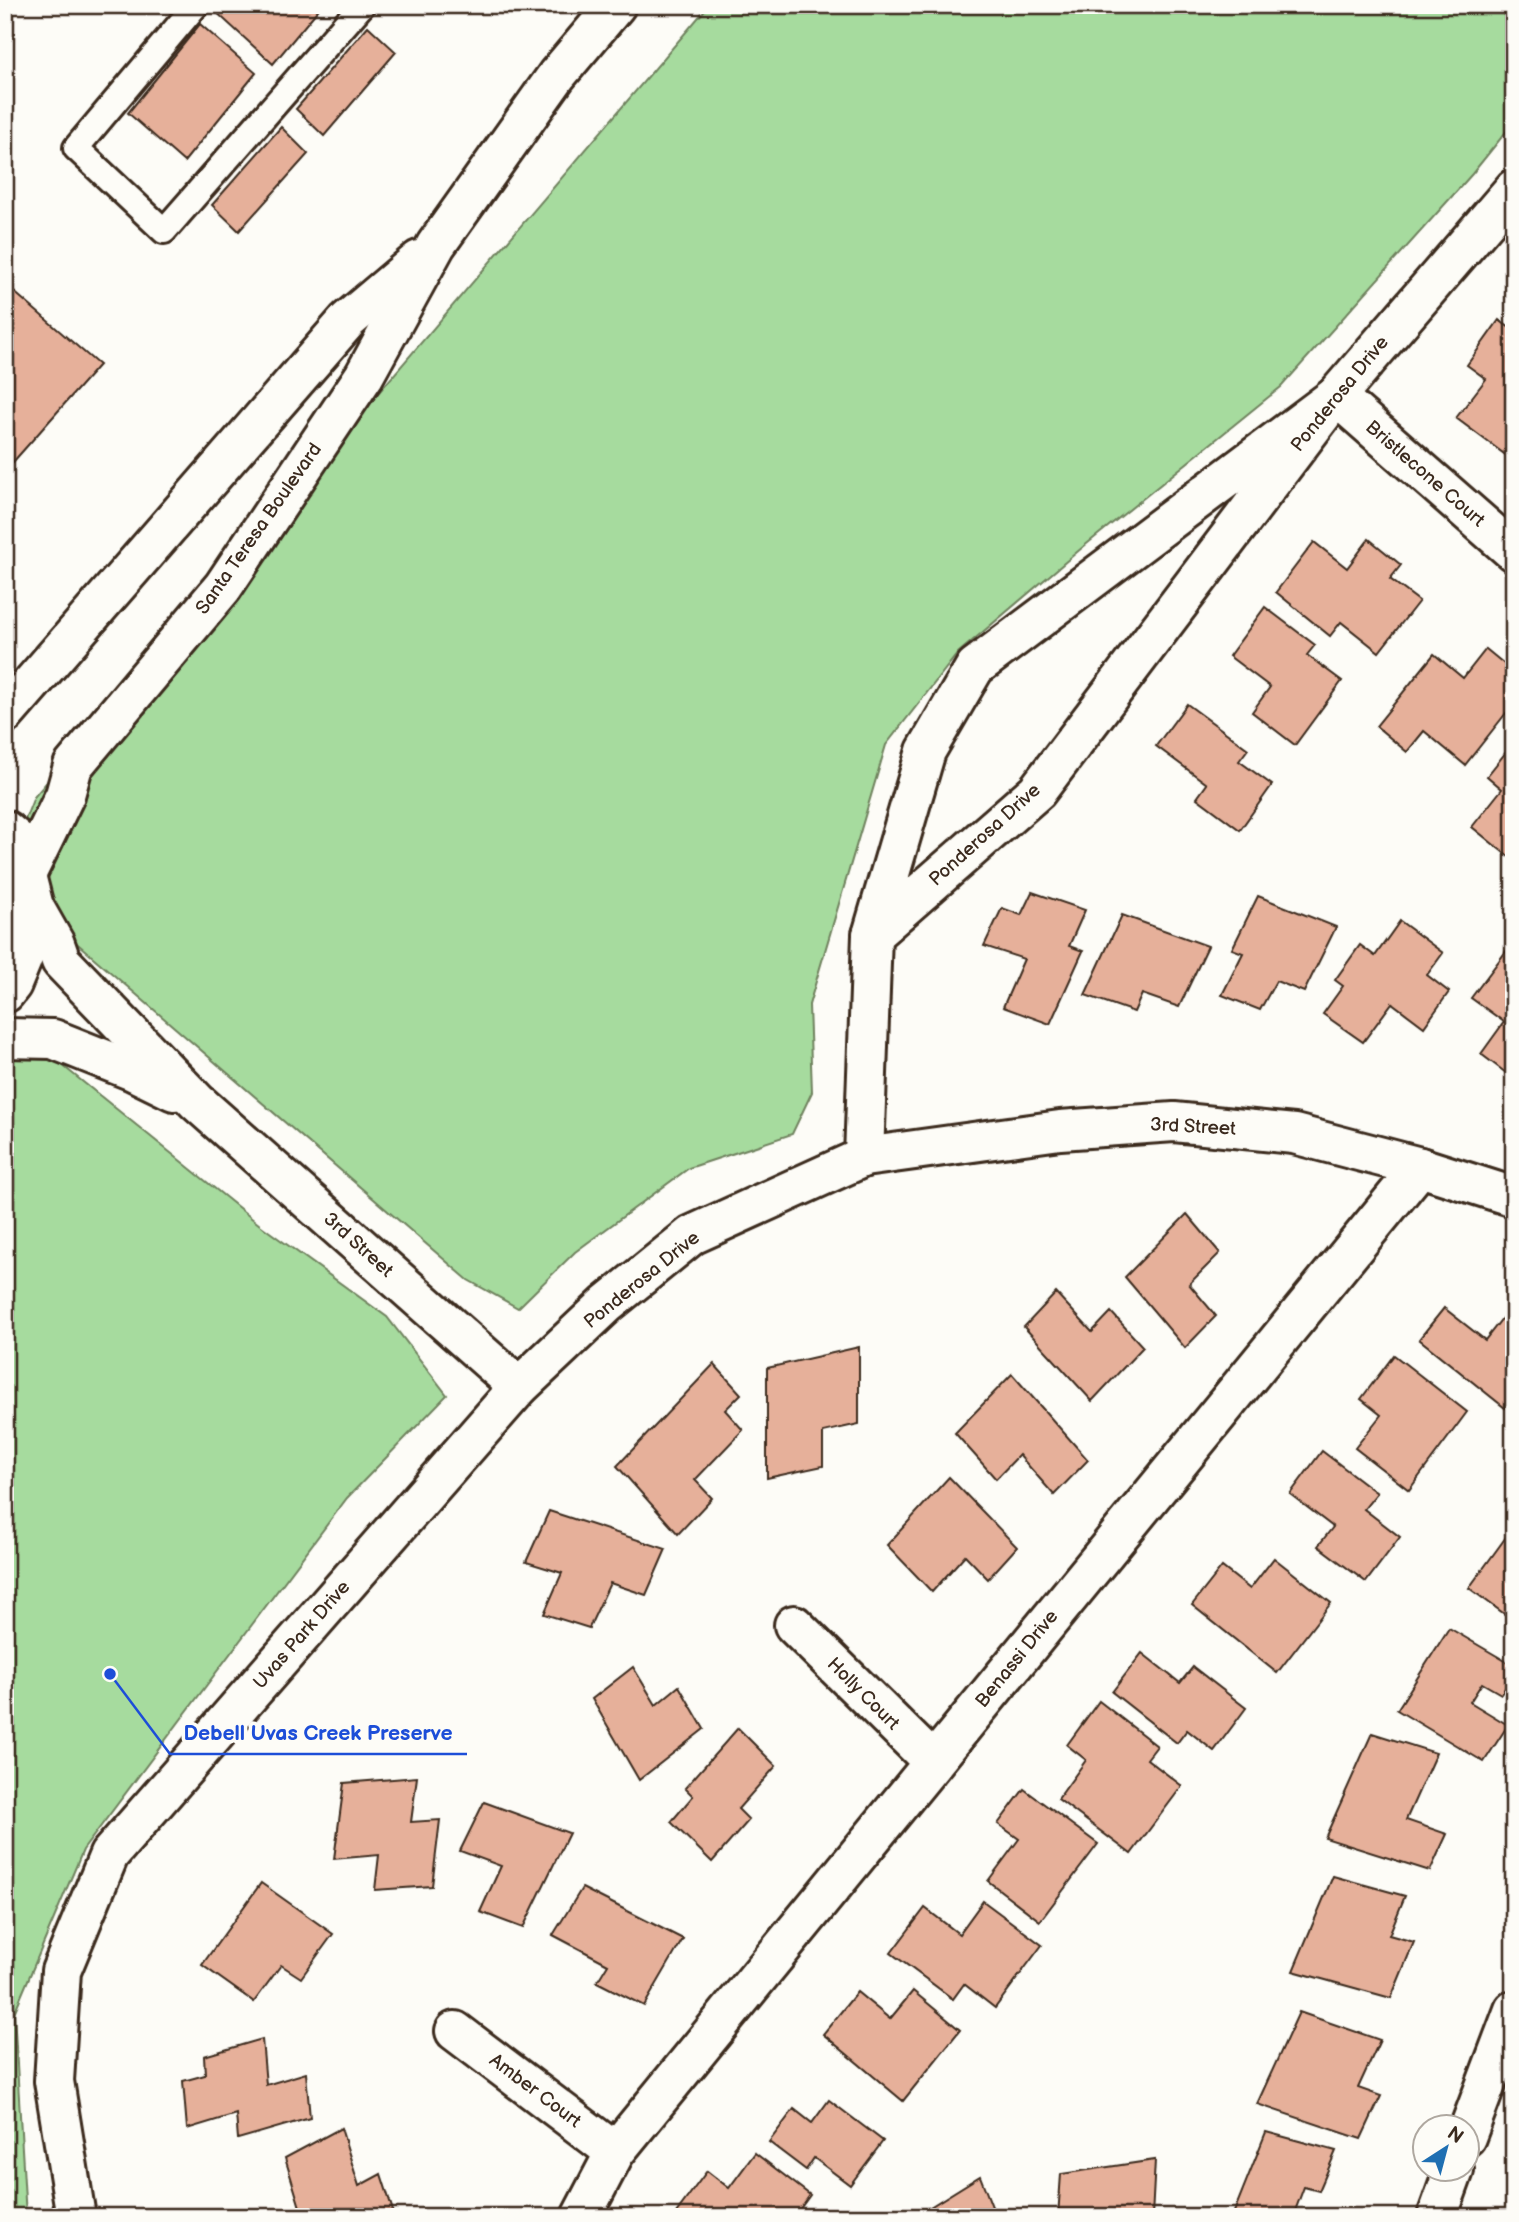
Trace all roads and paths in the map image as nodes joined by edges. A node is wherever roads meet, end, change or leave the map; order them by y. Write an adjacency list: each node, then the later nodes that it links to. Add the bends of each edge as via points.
1 (197, 5): 2 (lane, via 75,148 164,231)
2 (362, 5)
3 (616, 5): 5 (street, Santa Teresa Boulevard, via 557,75)
4 (1514, 189): 6 (street, Ponderosa Drive)
5 (436, 245): 8 (street, Santa Teresa Boulevard, via 348,320); 10 (street, Santa Teresa Boulevard, via 364,376 223,587 73,766)
6 (1336, 396): 7 (street, Bristlecone Court); 11 (street, Ponderosa Drive, via 1037,791); 11 (street, via 975,667 926,751)
7 (1514, 552)
8 (5, 714)
9 (5, 830): 10 (street, via 17,840)
10 (30, 891): 12 (street, via 28,945); 14 (street, 3rd Street, via 61,961)
11 (872, 935): 15 (street)
12 (5, 993)
13 (5, 1038): 14 (street, 3rd Street, via 52,1039)
14 (197, 1102): 18 (street, 3rd Street)
15 (864, 1157): 16 (street, 3rd Street, via 1060,1130 1174,1122 1294,1134); 18 (street, Ponderosa Drive, via 692,1235 607,1304)
16 (1420, 1167): 17 (street, 3rd Street); 20 (street, Benassi Drive)
17 (1514, 1197)
18 (519, 1387): 26 (street, Uvas Park Drive, via 109,1855 61,1971 54,2081)
19 (794, 1625): 20 (street, Holly Court)
20 (933, 1762): 24 (street, Benassi Drive)
21 (1514, 2010): 23 (street)
22 (454, 2031): 24 (street, Amber Court)
23 (1475, 2114)
24 (615, 2152): 27 (street, Benassi Drive)
25 (1449, 2184): 28 (street)
26 (76, 2217)
27 (581, 2217)
28 (1437, 2217)

